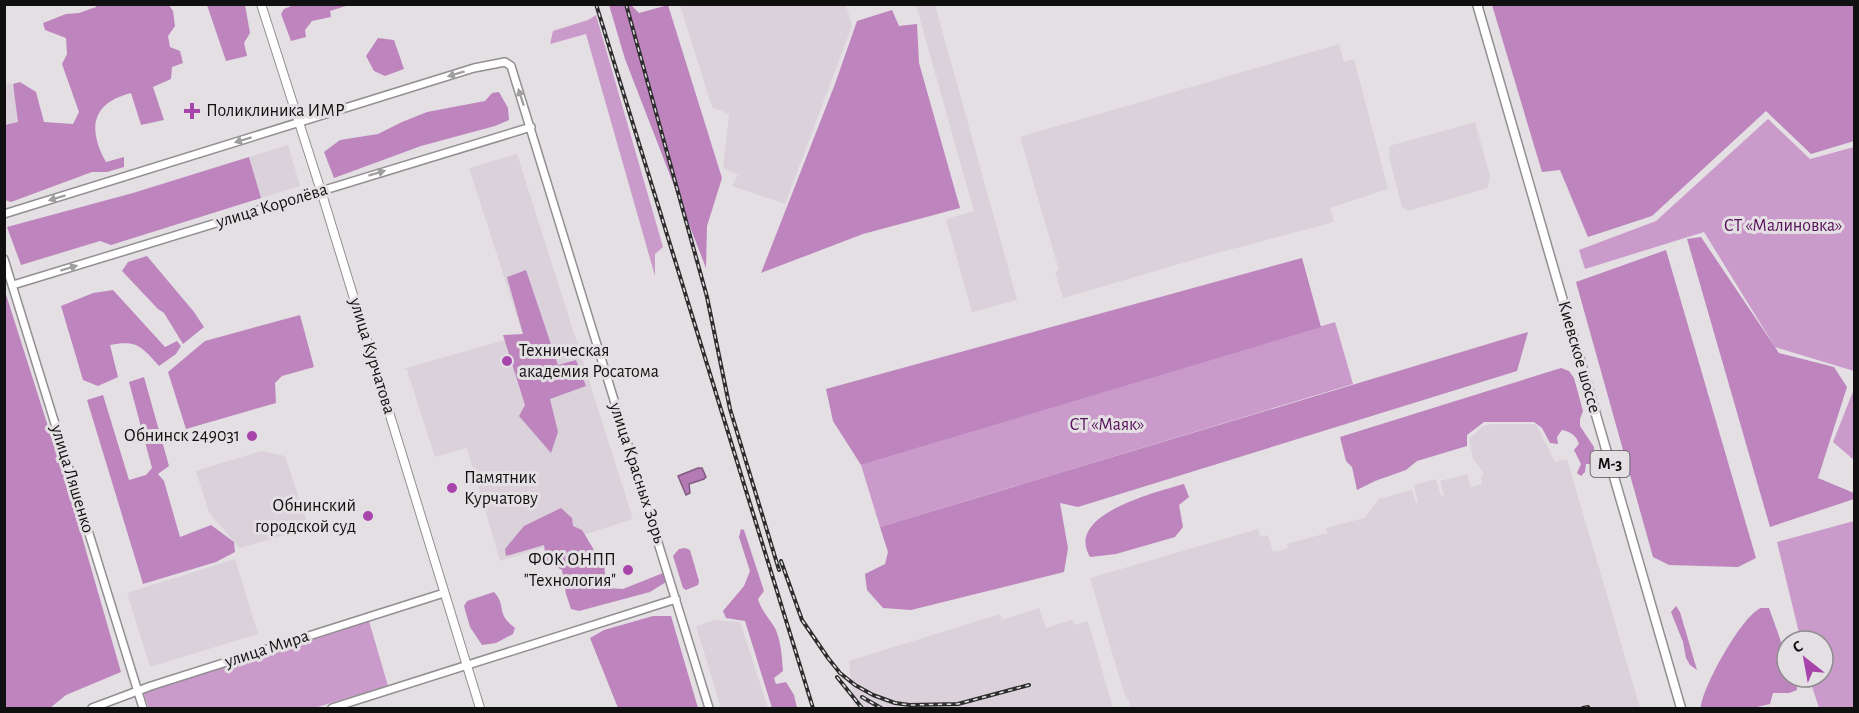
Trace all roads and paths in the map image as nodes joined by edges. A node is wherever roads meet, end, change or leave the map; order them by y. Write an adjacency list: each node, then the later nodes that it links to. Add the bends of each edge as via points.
1 (261, 4): 3 (main road, улица Курчатова)
2 (1477, 4): 18 (highway, Киевское шоссе / М-3)
3 (299, 123): 4 (street, улица Красных Зорь, one-way to 3, via 511,66 505,62 484,65); 5 (main road, улица Курчатова); 6 (street, one-way to 6)
4 (531, 127): 5 (street, улица Королёва, one-way to 4); 10 (street, улица Красных Зорь)
5 (321, 190): 8 (street, улица Королёва, one-way to 5); 9 (main road, улица Курчатова)
6 (4, 214)
7 (4, 259): 8 (street, улица Ляшенко)
8 (13, 285): 12 (street, улица Ляшенко)
9 (444, 592): 11 (main road, улица Курчатова); 12 (street, улица Мира)
10 (676, 599): 11 (street); 17 (street, улица Красных Зорь)
11 (466, 665): 15 (street); 16 (main road, улица Курчатова)
12 (137, 691): 13 (street, улица Мира); 14 (street, улица Ляшенко)
13 (92, 708)
14 (142, 708)
15 (332, 708)
16 (480, 708)
17 (709, 708)
18 (1681, 708)

